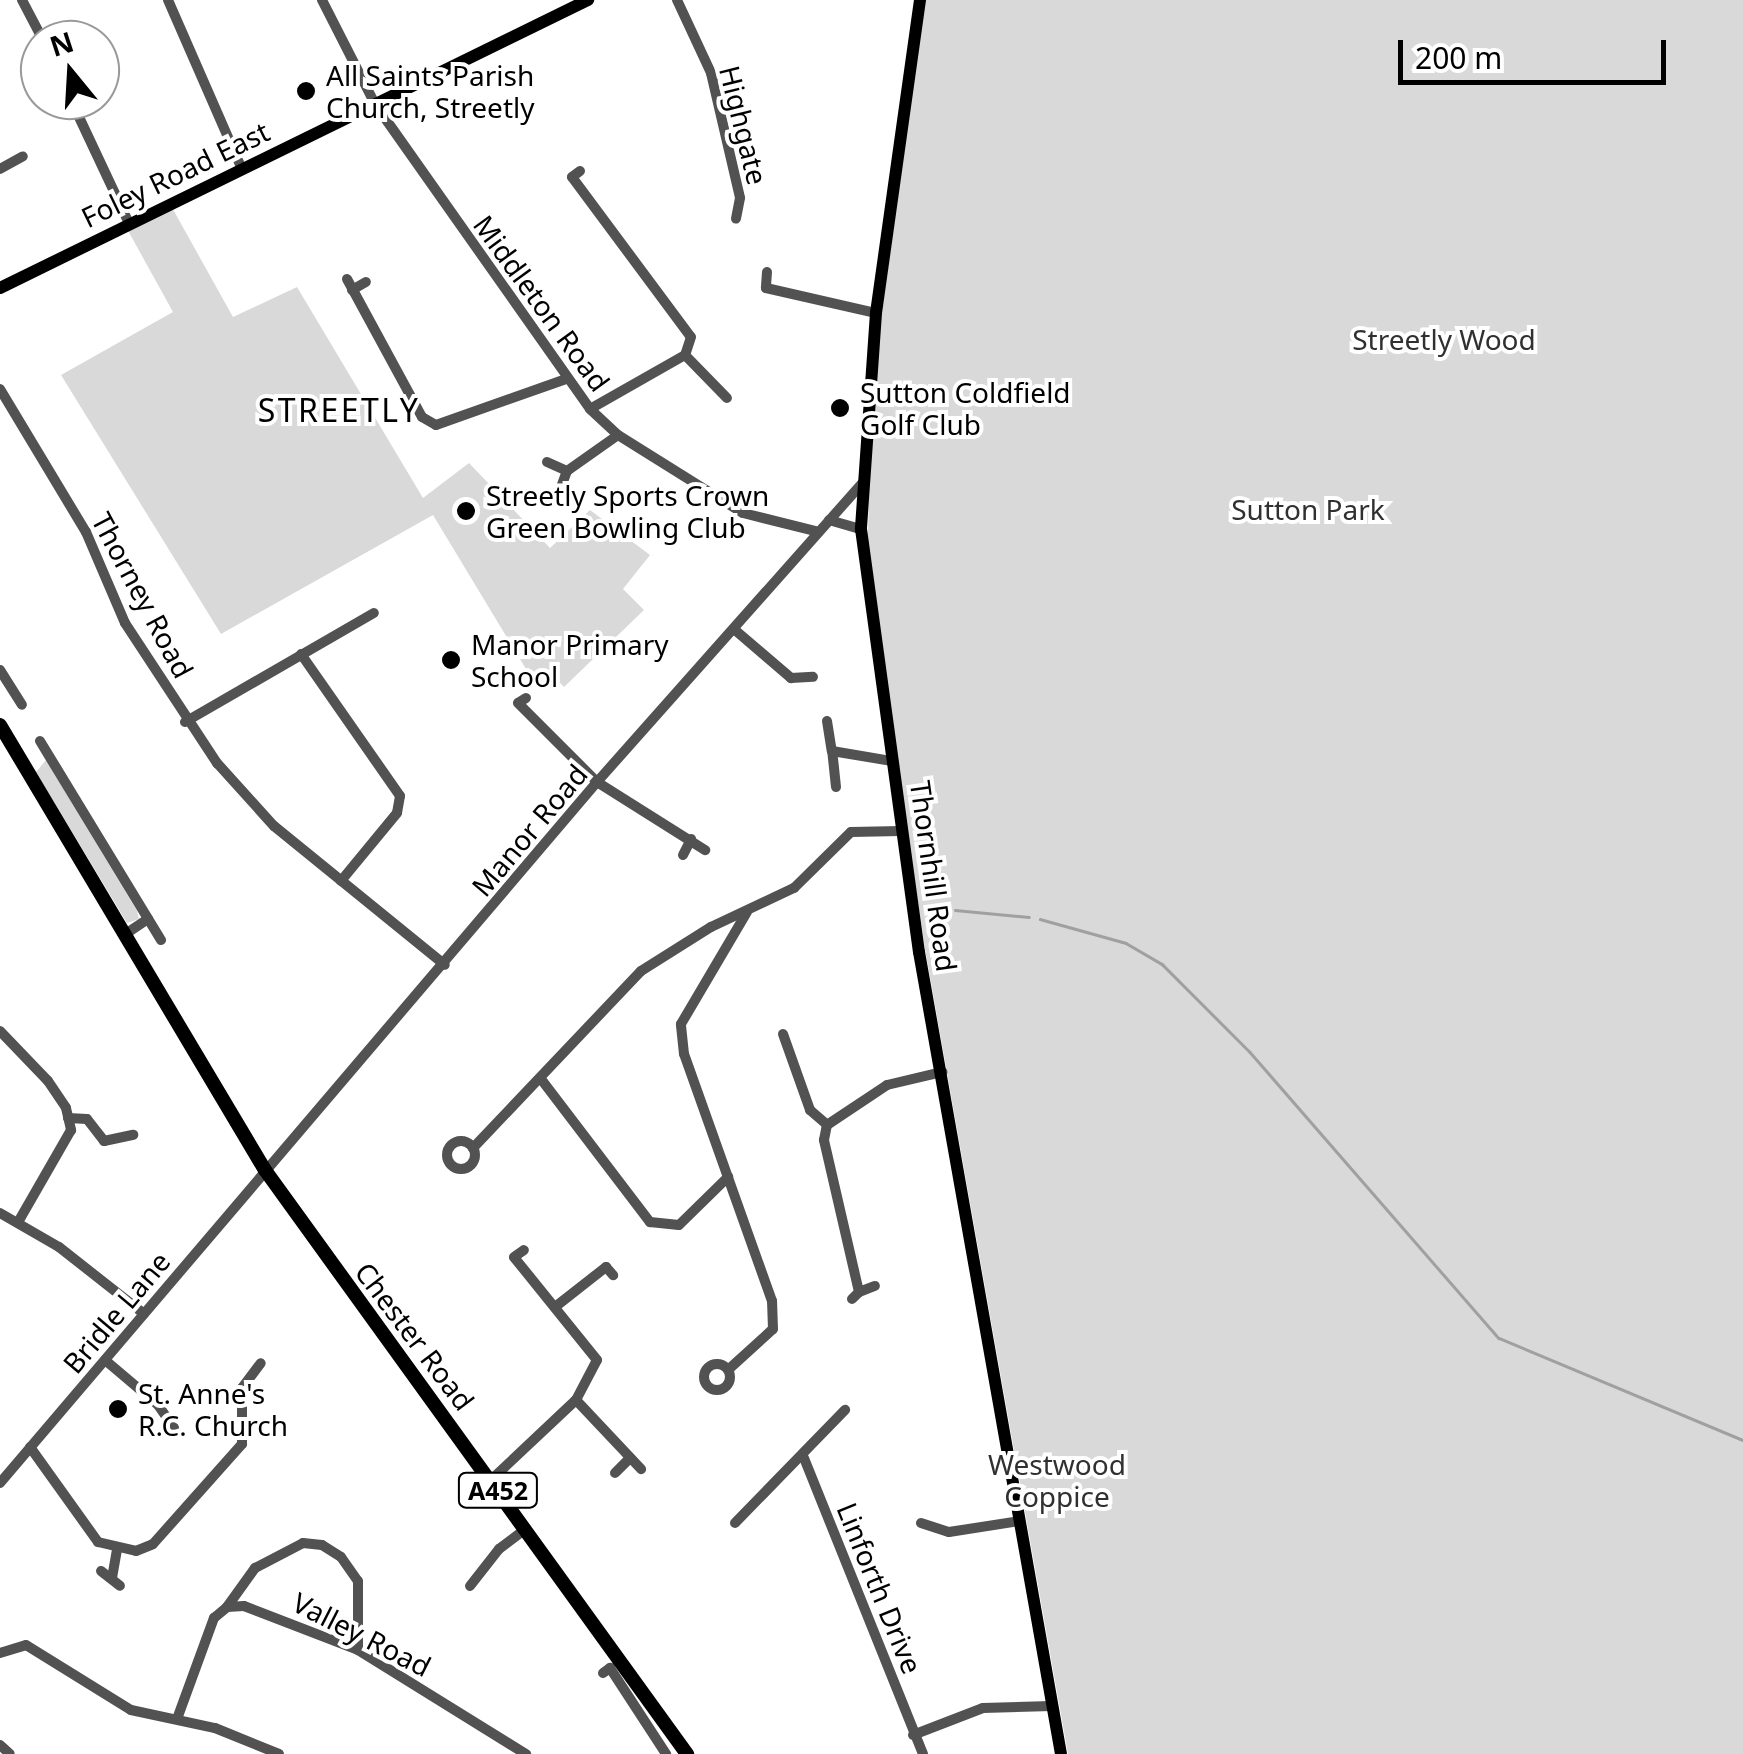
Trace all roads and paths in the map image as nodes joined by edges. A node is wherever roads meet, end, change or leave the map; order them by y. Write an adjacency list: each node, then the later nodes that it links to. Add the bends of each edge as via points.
1 (168, 0): 10 (street)
2 (322, 0): 6 (street, Middleton Road)
3 (588, 0): 6 (main road, Foley Road East)
4 (678, 0): 12 (street, Highgate, via 711,73)
5 (920, 0): 17 (main road, Thornhill Road)
6 (375, 104): 10 (main road, Foley Road East); 19 (street, Middleton Road)
7 (81, 120): 13 (street)
8 (15, 157): 9 (street)
9 (0, 169)
10 (242, 169): 13 (main road, Foley Road East)
11 (572, 177): 18 (street, via 689,327)
12 (736, 220)
13 (130, 223): 16 (main road, Foley Road East)
14 (767, 272): 17 (street, via 766,288)
15 (366, 282): 19 (street, via 349,285 422,417 436,426)
16 (0, 288)
17 (876, 313): 26 (main road, Thornhill Road)
18 (685, 355): 21 (street); 22 (street)
19 (566, 379): 22 (street, Middleton Road)
20 (0, 389): 40 (street, Thorney Road)
21 (727, 398)
22 (590, 409): 23 (street, Middleton Road)
23 (618, 435): 25 (street); 30 (street, Middleton Road, via 743,513)
24 (548, 462): 25 (street)
25 (566, 471): 27 (street)
26 (862, 483): 28 (street, Manor Road); 29 (main road, Thornhill Road)
27 (560, 490)
28 (829, 520): 29 (street); 30 (street, Manor Road)
29 (861, 529): 43 (main road, Thornhill Road)
30 (819, 532): 32 (street, Manor Road)
31 (374, 612): 33 (street)
32 (735, 630): 35 (street, via 792,678); 45 (street, Manor Road)
33 (301, 654): 40 (street); 51 (street, via 400,796 397,814)
34 (0, 670): 36 (street)
35 (813, 677)
36 (7, 691): 38 (street)
37 (526, 698): 45 (street, via 518,703)
38 (22, 705)
39 (826, 721): 42 (street)
40 (185, 722): 51 (street, Thorney Road, via 274,826)
41 (0, 725): 44 (highway, Chester Road / A452)
42 (832, 752): 43 (street); 46 (street)
43 (892, 760): 47 (main road, Thornhill Road)
44 (24, 766): 53 (street, via 43,746); 54 (highway, Chester Road / A452)
45 (597, 782): 48 (street); 56 (street, Manor Road)
46 (836, 787)
47 (901, 831): 52 (street, via 852,832 794,888); 59 (main road, Thornhill Road)
48 (691, 839): 49 (street); 50 (street)
49 (705, 850)
50 (683, 855)
51 (341, 881): 56 (street, Thorney Road)
52 (748, 911): 60 (street, via 641,971); 68 (street, via 681,1024 684,1054)
53 (148, 920): 54 (street); 55 (street)
54 (124, 935): 67 (highway, Chester Road / A452)
55 (160, 940)
56 (445, 965): 67 (street, Manor Road)
57 (0, 1031): 61 (street, via 48,1081)
58 (784, 1034): 62 (street, via 799,1061 810,1110)
59 (942, 1072): 62 (street, via 887,1085); 92 (main road, Thornhill Road)
60 (541, 1078): 64 (street); 68 (street, via 650,1222 679,1225)
61 (68, 1118): 63 (street, via 87,1119 104,1141); 70 (street, via 71,1130)
62 (827, 1125): 66 (street)
63 (133, 1135)
64 (473, 1148)
65 (842, 1163): 66 (street)
66 (830, 1167): 72 (street)
67 (265, 1170): 77 (street, Bridle Lane); 89 (highway, Chester Road / A452)
68 (728, 1177): 80 (street, via 774,1317 773,1329)
69 (0, 1212): 70 (street)
70 (18, 1222): 77 (street)
71 (858, 1226): 72 (street)
72 (845, 1229): 75 (street, via 856,1296)
73 (524, 1250): 76 (street, via 514,1257)
74 (613, 1276): 76 (street, via 606,1267)
75 (876, 1286)
76 (555, 1308): 81 (street, via 596,1360)
77 (144, 1314): 78 (street, Bridle Lane)
78 (105, 1360): 83 (street, via 158,1405); 84 (street, Bridle Lane)
79 (261, 1363): 97 (street, via 259,1379 242,1388 242,1444 153,1544)
80 (729, 1370)
81 (576, 1400): 85 (street); 89 (street)
82 (845, 1410): 86 (street)
83 (174, 1428)
84 (30, 1448): 90 (street, Bridle Lane); 97 (street, via 98,1542)
85 (630, 1458): 87 (street); 88 (street)
86 (804, 1458): 91 (street); 106 (street, Linforth Drive)
87 (641, 1469)
88 (615, 1473)
89 (491, 1480): 94 (highway, Chester Road / A452)
90 (0, 1484)
91 (742, 1520)
92 (1019, 1521): 95 (street); 104 (main road, Thornhill Road)
93 (921, 1523): 95 (street)
94 (526, 1530): 99 (street, via 499,1548); 114 (highway, Chester Road / A452)
95 (932, 1530): 96 (street)
96 (928, 1545)
97 (117, 1551): 98 (street)
98 (111, 1578)
99 (470, 1586)
100 (227, 1607): 101 (street, Valley Road, via 274,1614); 101 (street, via 254,1568 303,1544 322,1546 358,1582); 105 (street, via 198,1646)
101 (358, 1650): 112 (street, Valley Road)
102 (0, 1653): 105 (street, via 12,1646 41,1651 131,1710)
103 (604, 1673): 113 (street, via 610,1668)
104 (1052, 1706): 106 (street, via 983,1708); 116 (main road, Thornhill Road)
105 (177, 1720): 107 (street)
106 (914, 1736): 115 (street, Linforth Drive)
107 (240, 1738): 110 (street); 111 (street)
108 (0, 1745): 109 (street)
109 (10, 1754)
110 (236, 1754)
111 (278, 1754)
112 (526, 1754)
113 (666, 1754)
114 (687, 1754)
115 (923, 1754)
116 (1060, 1754)

